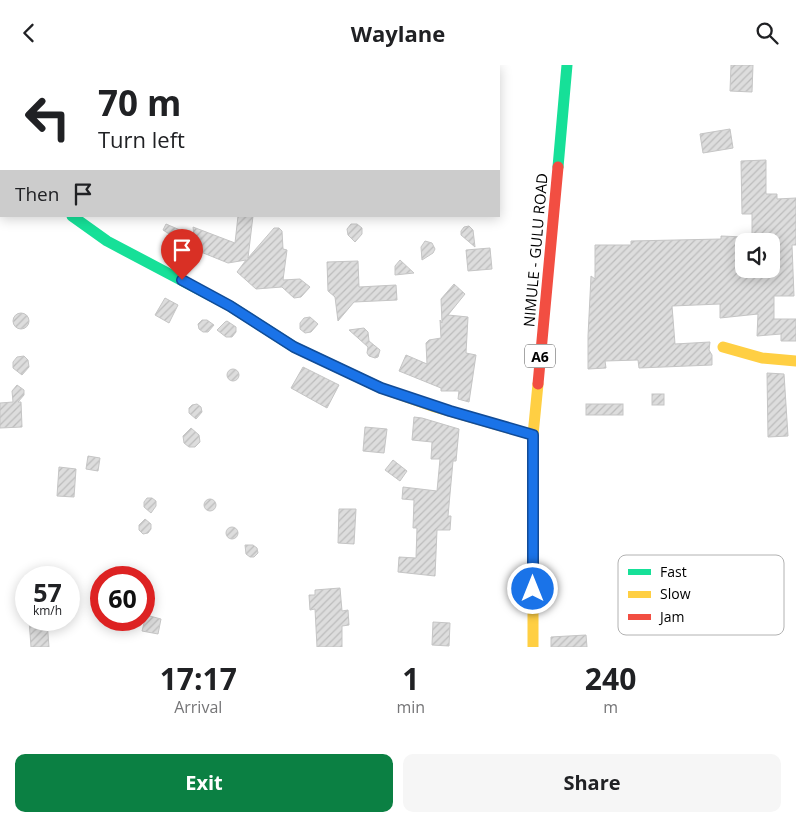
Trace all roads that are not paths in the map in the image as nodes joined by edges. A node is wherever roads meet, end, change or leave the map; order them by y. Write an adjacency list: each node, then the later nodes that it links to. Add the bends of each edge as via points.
1 (567, 65): 5 (street, NIMULE - GULU ROAD / A6)
2 (73, 217): 5 (street, via 106,241 230,306 294,347 341,370 435,407)
3 (722, 347): 4 (street, via 762,358)
4 (796, 361)
5 (533, 435): 6 (street, NIMULE - GULU ROAD / A6)
6 (532, 647)

